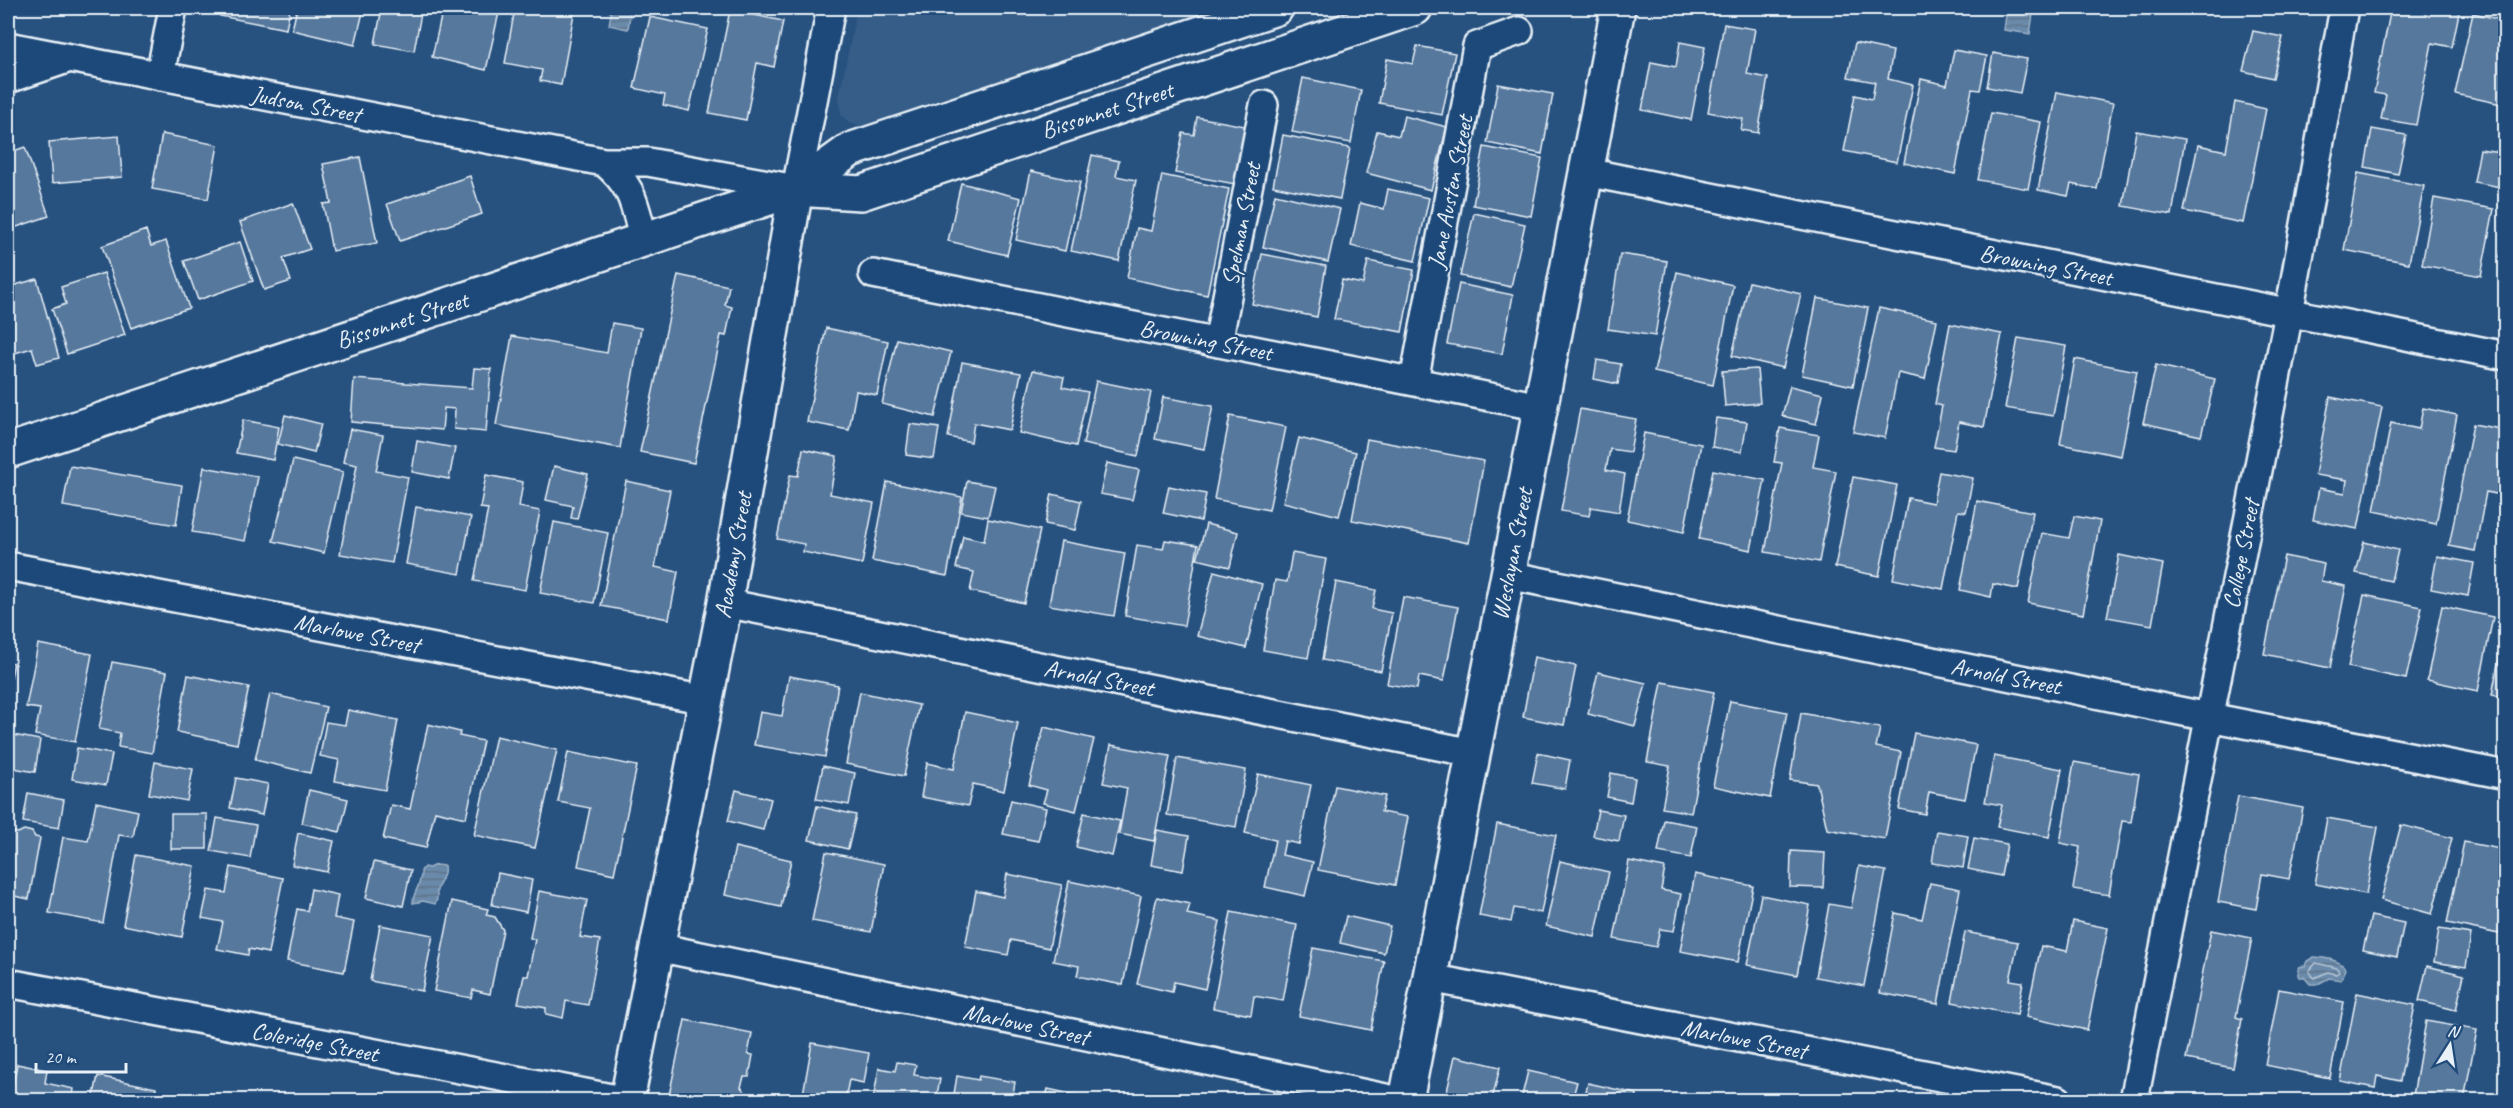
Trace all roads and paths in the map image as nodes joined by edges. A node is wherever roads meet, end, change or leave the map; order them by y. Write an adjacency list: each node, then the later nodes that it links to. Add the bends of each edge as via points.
1 (173, 8): 10 (street)
2 (831, 8): 15 (street, Academy Street)
3 (1276, 8): 15 (main road, Bissonnet Street, via 850,150)
4 (1415, 8): 15 (main road, Bissonnet Street, via 861,193)
5 (1618, 8): 14 (main road, Weslayan Street)
6 (2344, 8): 18 (street, College Street)
7 (1519, 31): 21 (street, Jane Austen Street, via 1478,46)
8 (8, 46): 9 (street, Judson Street)
9 (69, 58): 10 (street, Judson Street); 11 (street)
10 (160, 76): 13 (street, Judson Street)
11 (8, 79)
12 (1264, 105): 19 (street, Spelman Street)
13 (604, 162): 15 (street, Judson Street, via 648,162); 16 (street, via 621,176 632,195)
14 (1586, 172): 18 (street, Browning Street); 22 (main road, Weslayan Street)
15 (796, 189): 16 (main road, Bissonnet Street); 26 (main road, Academy Street)
16 (644, 240): 23 (main road, Bissonnet Street)
17 (873, 274): 19 (street, Browning Street)
18 (2289, 313): 20 (street, Browning Street); 28 (street, College Street)
19 (1218, 343): 21 (street, Browning Street)
20 (2505, 356)
21 (1414, 381): 22 (street, Browning Street)
22 (1540, 406): 25 (main road, Weslayan Street)
23 (8, 451)
24 (8, 567): 27 (street, Marlowe Street)
25 (1508, 575): 28 (street, Arnold Street); 29 (main road, Weslayan Street)
26 (725, 603): 27 (main road, Academy Street); 29 (street, Arnold Street)
27 (706, 700): 31 (main road, Academy Street)
28 (2209, 717): 30 (street, Arnold Street); 39 (street, College Street)
29 (1473, 753): 32 (main road, Weslayan Street)
30 (2505, 775)
31 (657, 947): 35 (main road, Academy Street); 36 (street, Marlowe Street)
32 (1430, 978): 37 (main road, Weslayan Street); 38 (street, Marlowe Street)
33 (8, 983): 34 (street, Coleridge Street)
34 (622, 1101)
35 (627, 1101)
36 (1395, 1101)
37 (1406, 1101)
38 (2058, 1101)
39 (2134, 1101)

